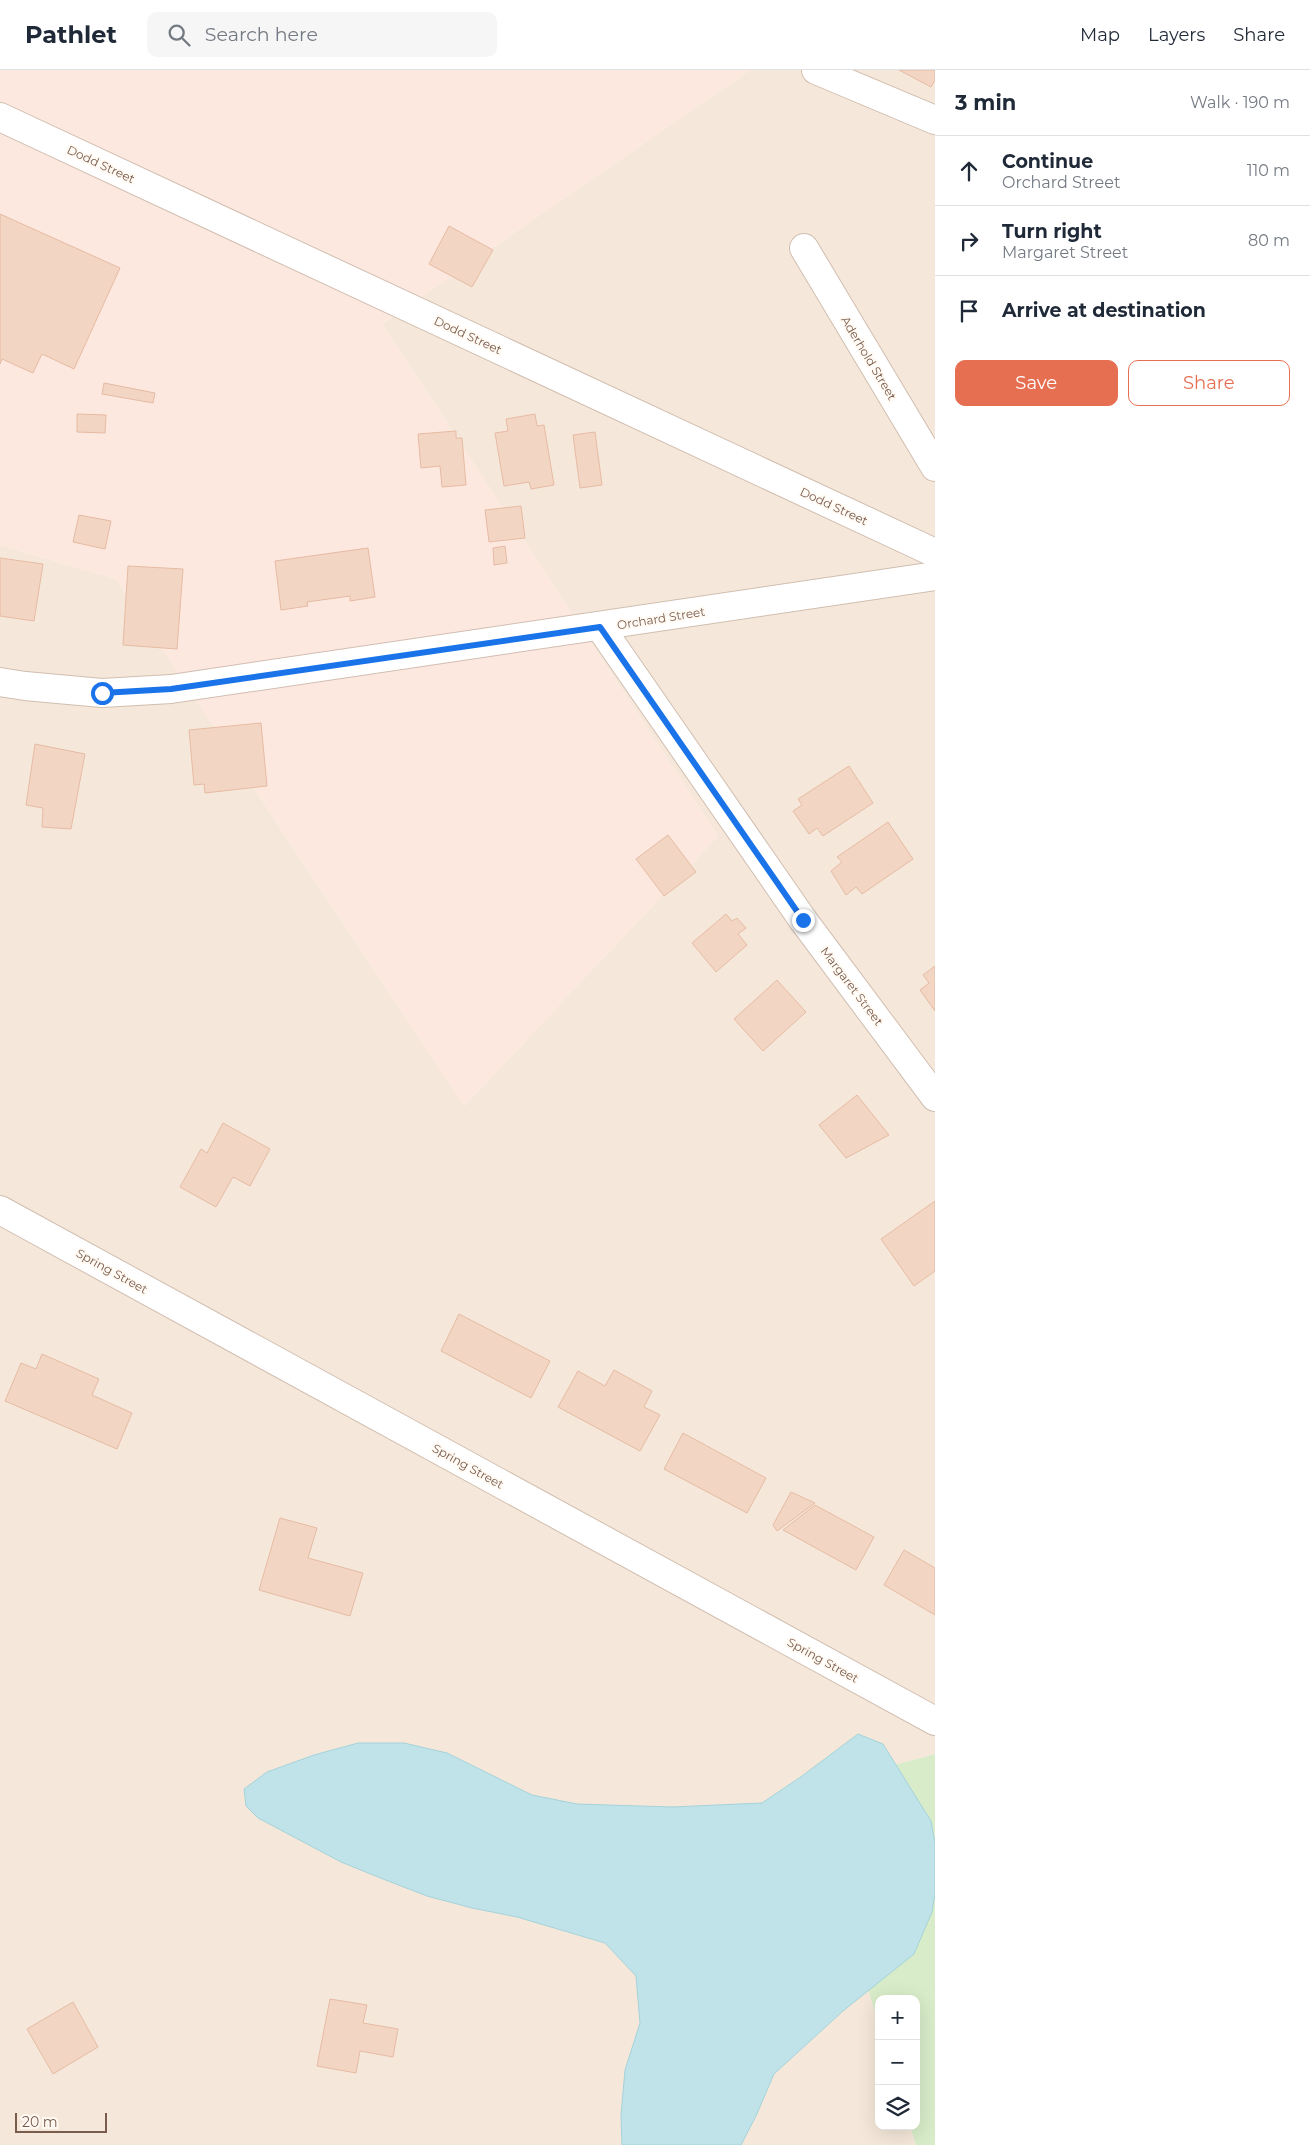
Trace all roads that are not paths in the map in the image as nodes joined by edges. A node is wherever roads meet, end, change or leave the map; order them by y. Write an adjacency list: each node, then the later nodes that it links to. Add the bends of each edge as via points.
1 (816, 70): 3 (street)
2 (0, 117): 6 (street, Dodd Street)
3 (935, 120)
4 (804, 248): 5 (street, Aderhold Street)
5 (935, 467)
6 (935, 554)
7 (935, 576): 8 (street, Orchard Street)
8 (600, 627): 9 (street, Orchard Street, via 171,689 102,693); 10 (street, Margaret Street, via 803,920)
9 (0, 682)
10 (935, 1097)
11 (0, 1210): 12 (street, Spring Street)
12 (935, 1721)

